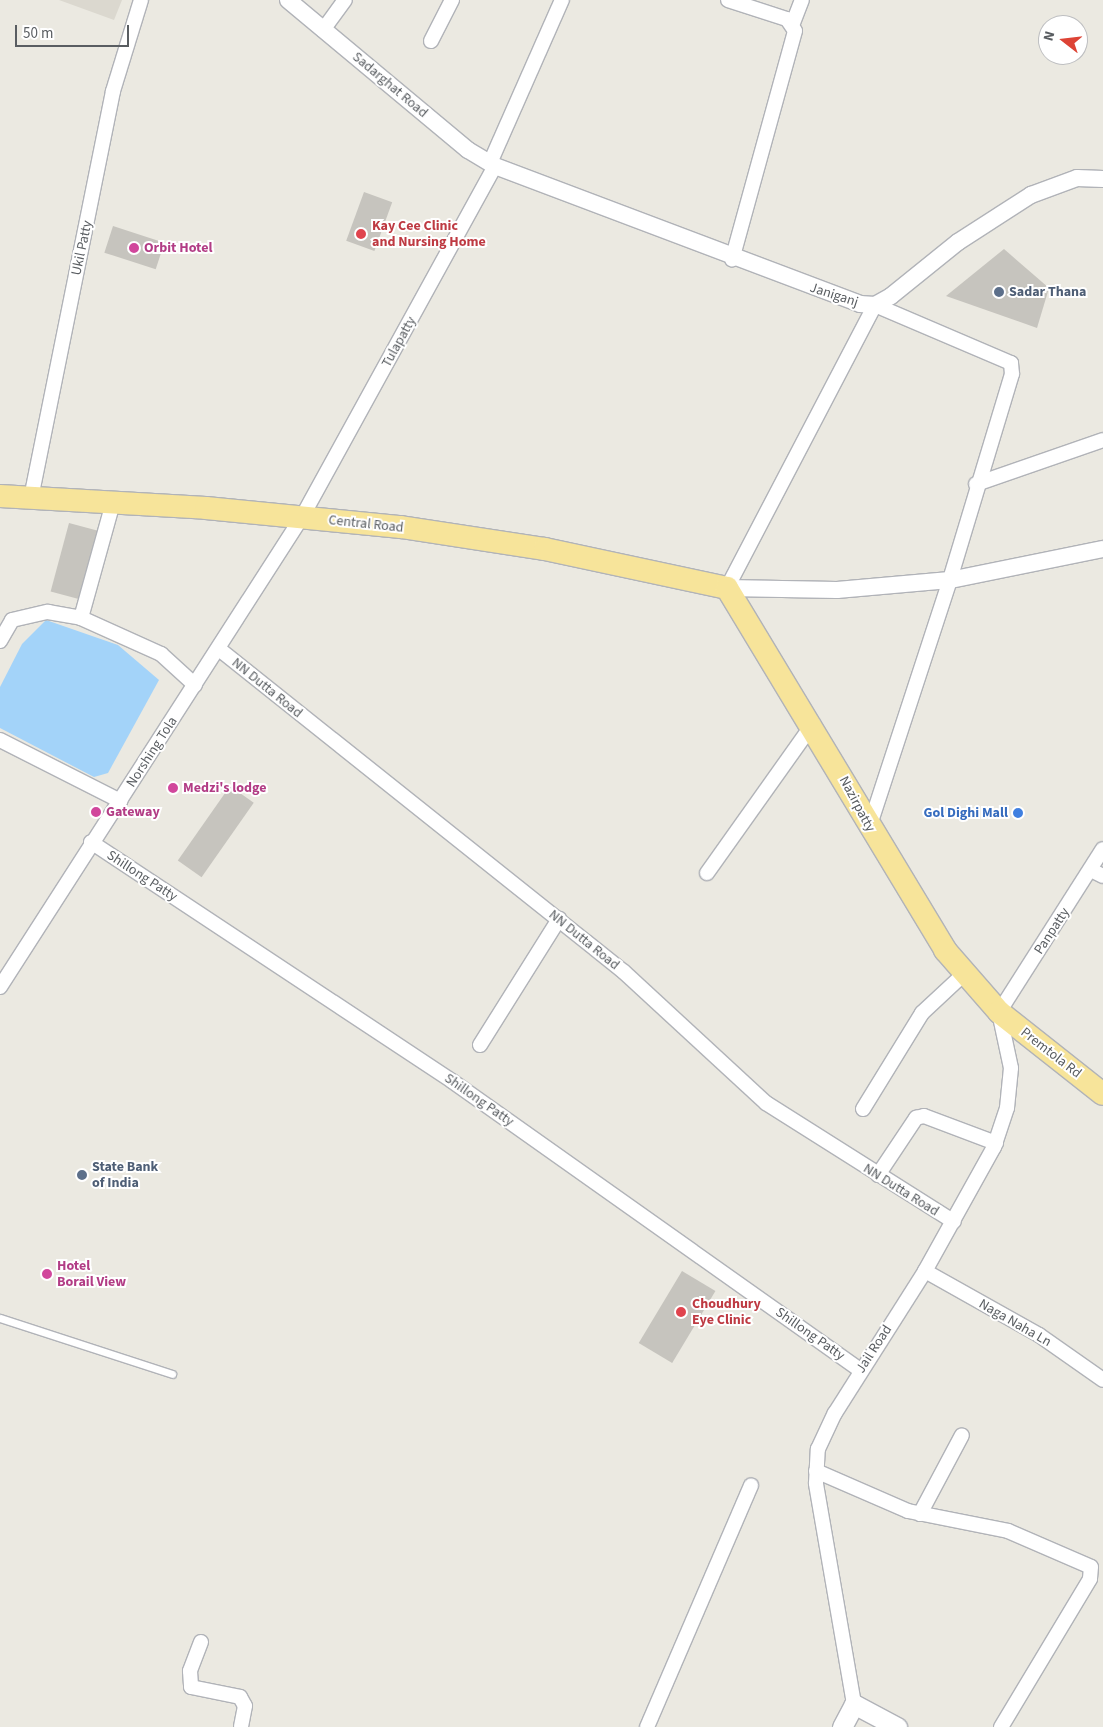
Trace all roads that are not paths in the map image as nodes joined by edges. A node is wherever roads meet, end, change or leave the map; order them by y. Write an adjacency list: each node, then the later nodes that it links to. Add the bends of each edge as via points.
1 (141, 0): 18 (street, Ukil Patty, via 110,106)
2 (288, 0): 9 (street, Sadarghat Road)
3 (345, 0): 9 (street)
4 (452, 0): 10 (street)
5 (562, 0): 11 (street, Tulapatty)
6 (728, 0): 8 (street)
7 (802, 0): 8 (street)
8 (793, 23): 13 (street, via 794,38)
9 (323, 30): 11 (street, Sadarghat Road)
10 (431, 41)
11 (493, 165): 13 (street, Janiganj); 20 (street, Tulapatty)
12 (1103, 180): 14 (street, via 1065,181 1031,195)
13 (732, 259): 14 (street, Janiganj, via 848,301)
14 (875, 305): 16 (street, via 1011,363 1012,374); 23 (street, Janiganj)
15 (1103, 440): 16 (street)
16 (976, 484): 22 (street)
17 (0, 496): 18 (highway, Central Road)
18 (32, 498): 19 (highway, Central Road)
19 (113, 503): 20 (highway, Central Road); 24 (street)
20 (302, 517): 23 (highway, Central Road, via 487,538); 26 (street, Norshing Tola)
21 (1103, 549): 22 (street)
22 (950, 580): 23 (street, via 837,590); 31 (street)
23 (727, 588): 28 (highway, Nazirpatty)
24 (80, 618): 25 (street, via 48,612 12,620); 27 (street, via 162,654)
25 (0, 641)
26 (219, 649): 27 (street, Norshing Tola); 36 (street, NN Dutta Road)
27 (195, 685): 30 (street, Norshing Tola)
28 (813, 724): 31 (highway, Nazirpatty); 34 (street)
29 (0, 740): 30 (street)
30 (120, 802): 32 (street, Norshing Tola)
31 (869, 828): 37 (highway, Nazirpatty)
32 (91, 842): 38 (street, Norshing Tola); 48 (street, Shillong Patty, via 452,1081)
33 (1103, 849): 35 (street, Panpatty)
34 (707, 873)
35 (1097, 873): 39 (street, Panpatty)
36 (559, 919): 40 (street); 44 (street, NN Dutta Road, via 664,1007 759,1098)
37 (964, 974): 39 (highway, Nazirpatty); 42 (street, via 922,1013)
38 (0, 987)
39 (999, 1012): 41 (highway, Premtola Rd); 43 (street, Jail Road, via 1011,1068 1007,1108)
40 (480, 1045)
41 (1103, 1094)
42 (863, 1109)
43 (996, 1143): 44 (street, via 924,1116 916,1118); 45 (street, Jail Road)
44 (878, 1175): 45 (street, NN Dutta Road)
45 (954, 1222): 46 (street, Jail Road)
46 (925, 1272): 48 (street, Jail Road); 50 (street, Naga Naha Ln, via 1039,1335)
47 (0, 1318): 49 (lane)
48 (860, 1370): 52 (street, Jail Road, via 822,1437)
49 (172, 1374)
50 (1103, 1380)
51 (962, 1435): 54 (street)
52 (816, 1471): 54 (street); 56 (street, Jail Road)
53 (751, 1485): 58 (street)
54 (920, 1514): 61 (street, via 1008,1531 1091,1567 1090,1579)
55 (201, 1642): 57 (street, via 190,1670 191,1687 240,1696 245,1706)
56 (854, 1704): 59 (main road); 60 (main road)
57 (241, 1727)
58 (647, 1727)
59 (842, 1727)
60 (896, 1727)
61 (1002, 1727)

